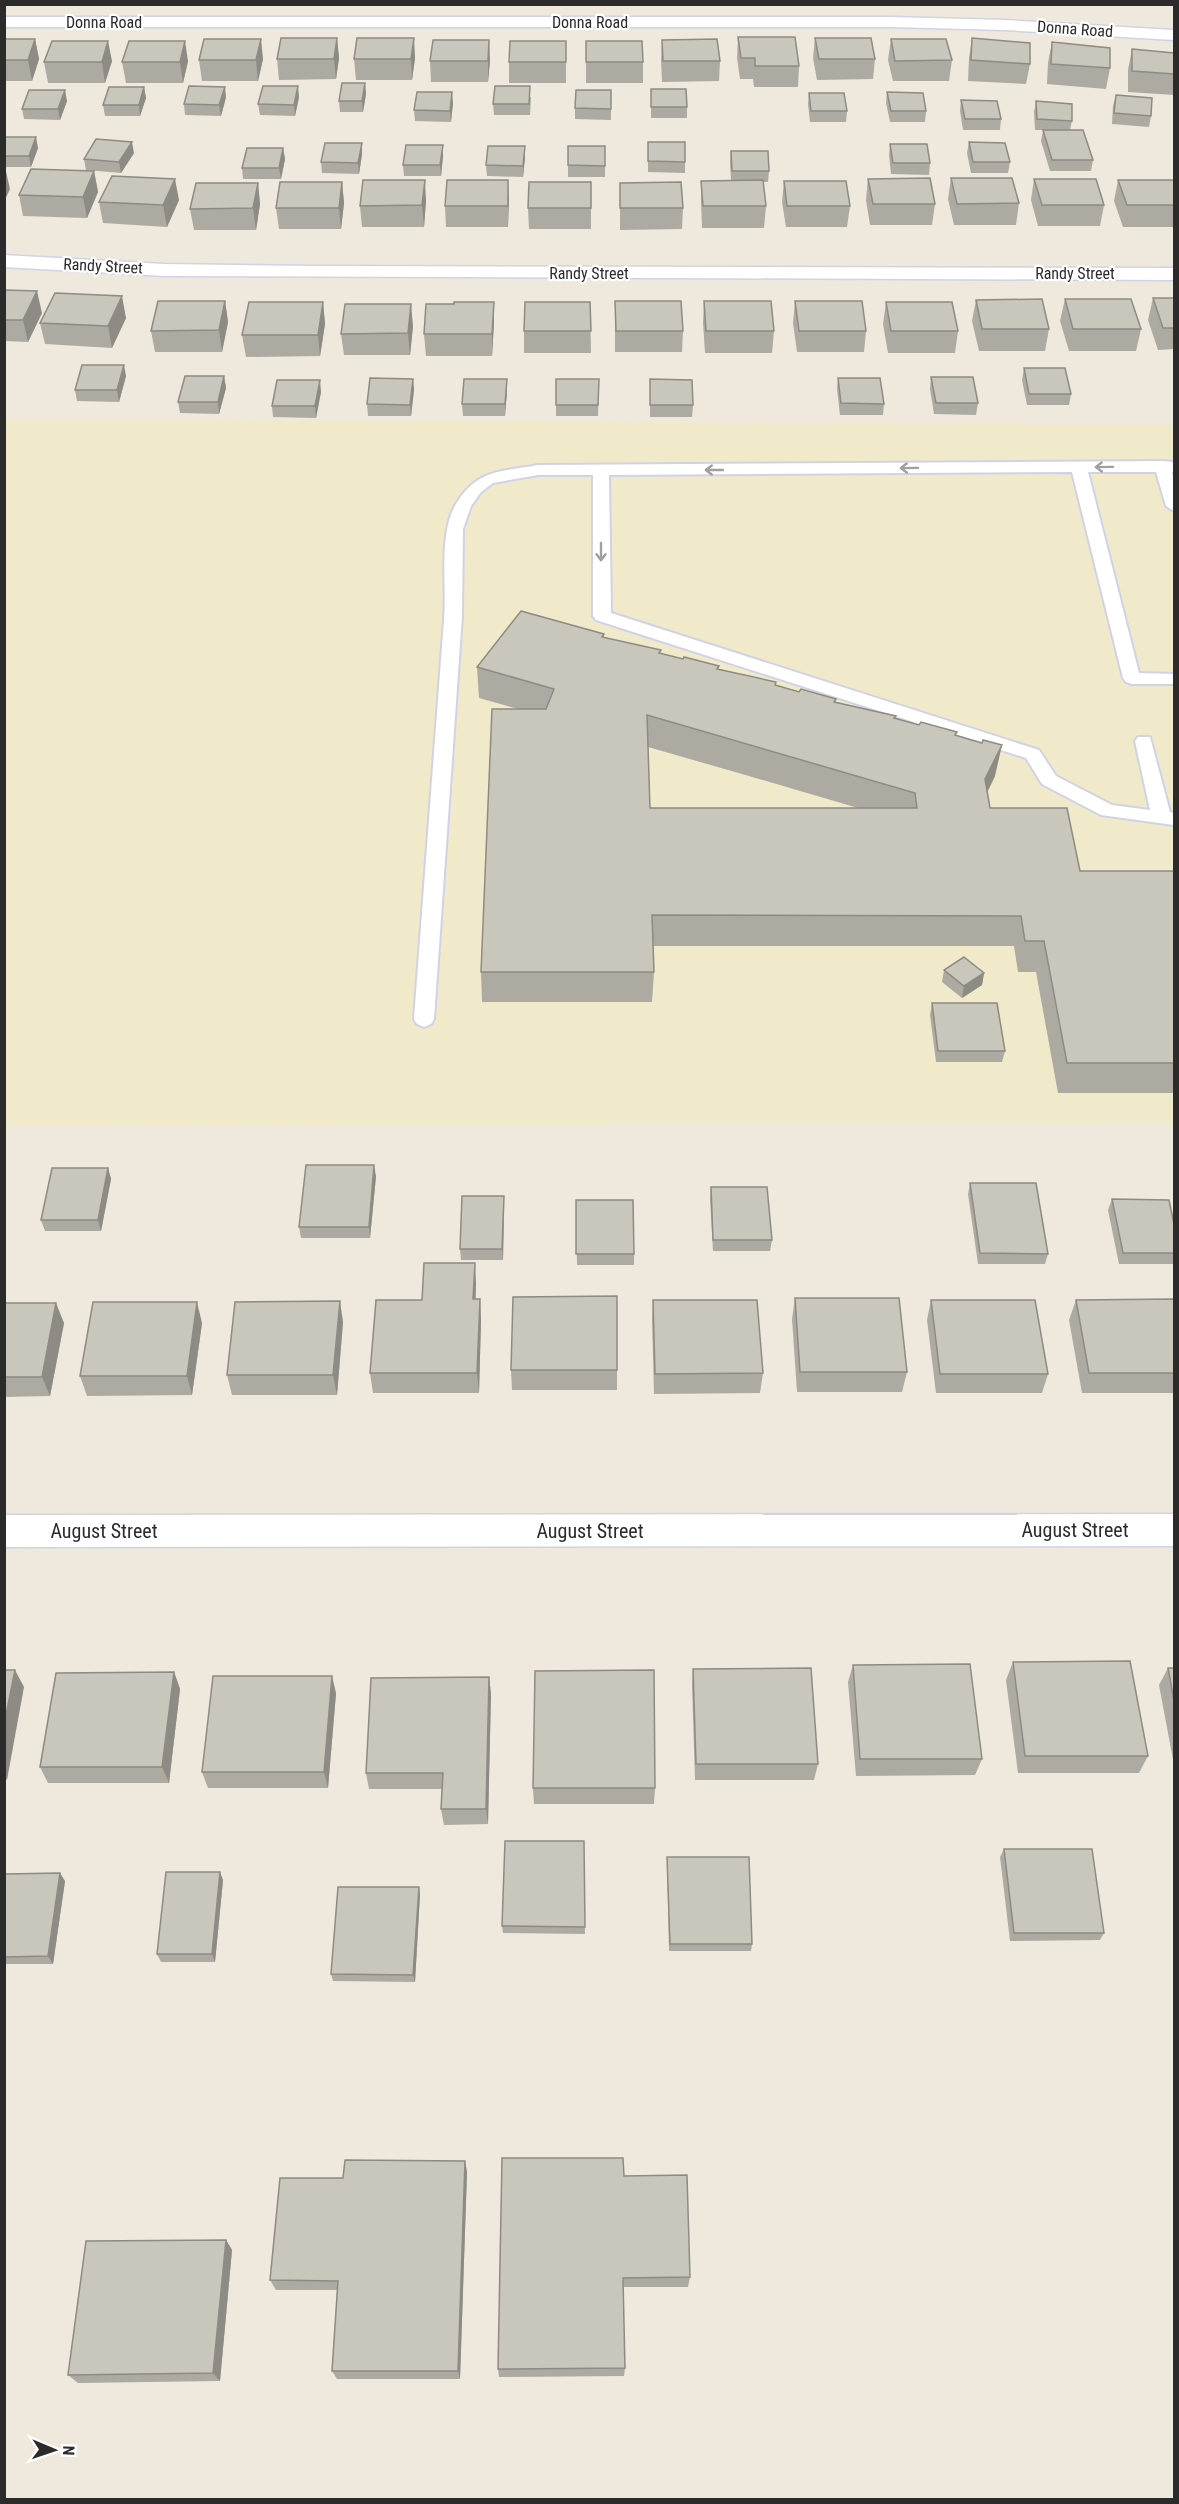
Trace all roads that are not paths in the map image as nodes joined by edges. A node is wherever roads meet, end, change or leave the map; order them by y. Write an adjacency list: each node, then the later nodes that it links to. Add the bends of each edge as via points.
1 (4, 22): 2 (street, Donna Road, via 881,22)
2 (1174, 35)
3 (4, 261): 4 (street, Randy Street, via 164,270 326,273)
4 (1174, 274)
5 (1168, 466): 6 (lane, one-way to 6); 8 (lane)
6 (1079, 467): 7 (lane, one-way to 7); 9 (lane, via 1132,678)
7 (601, 470): 11 (lane, one-way to 11, via 602,616 1033,754 1048,780 1108,811); 12 (lane, via 538,470 488,479 469,497 457,522)
8 (1174, 506)
9 (1174, 679)
10 (1144, 741): 11 (lane)
11 (1168, 819)
12 (424, 1019)
13 (1174, 1530): 14 (street, August Street)
14 (4, 1531)

